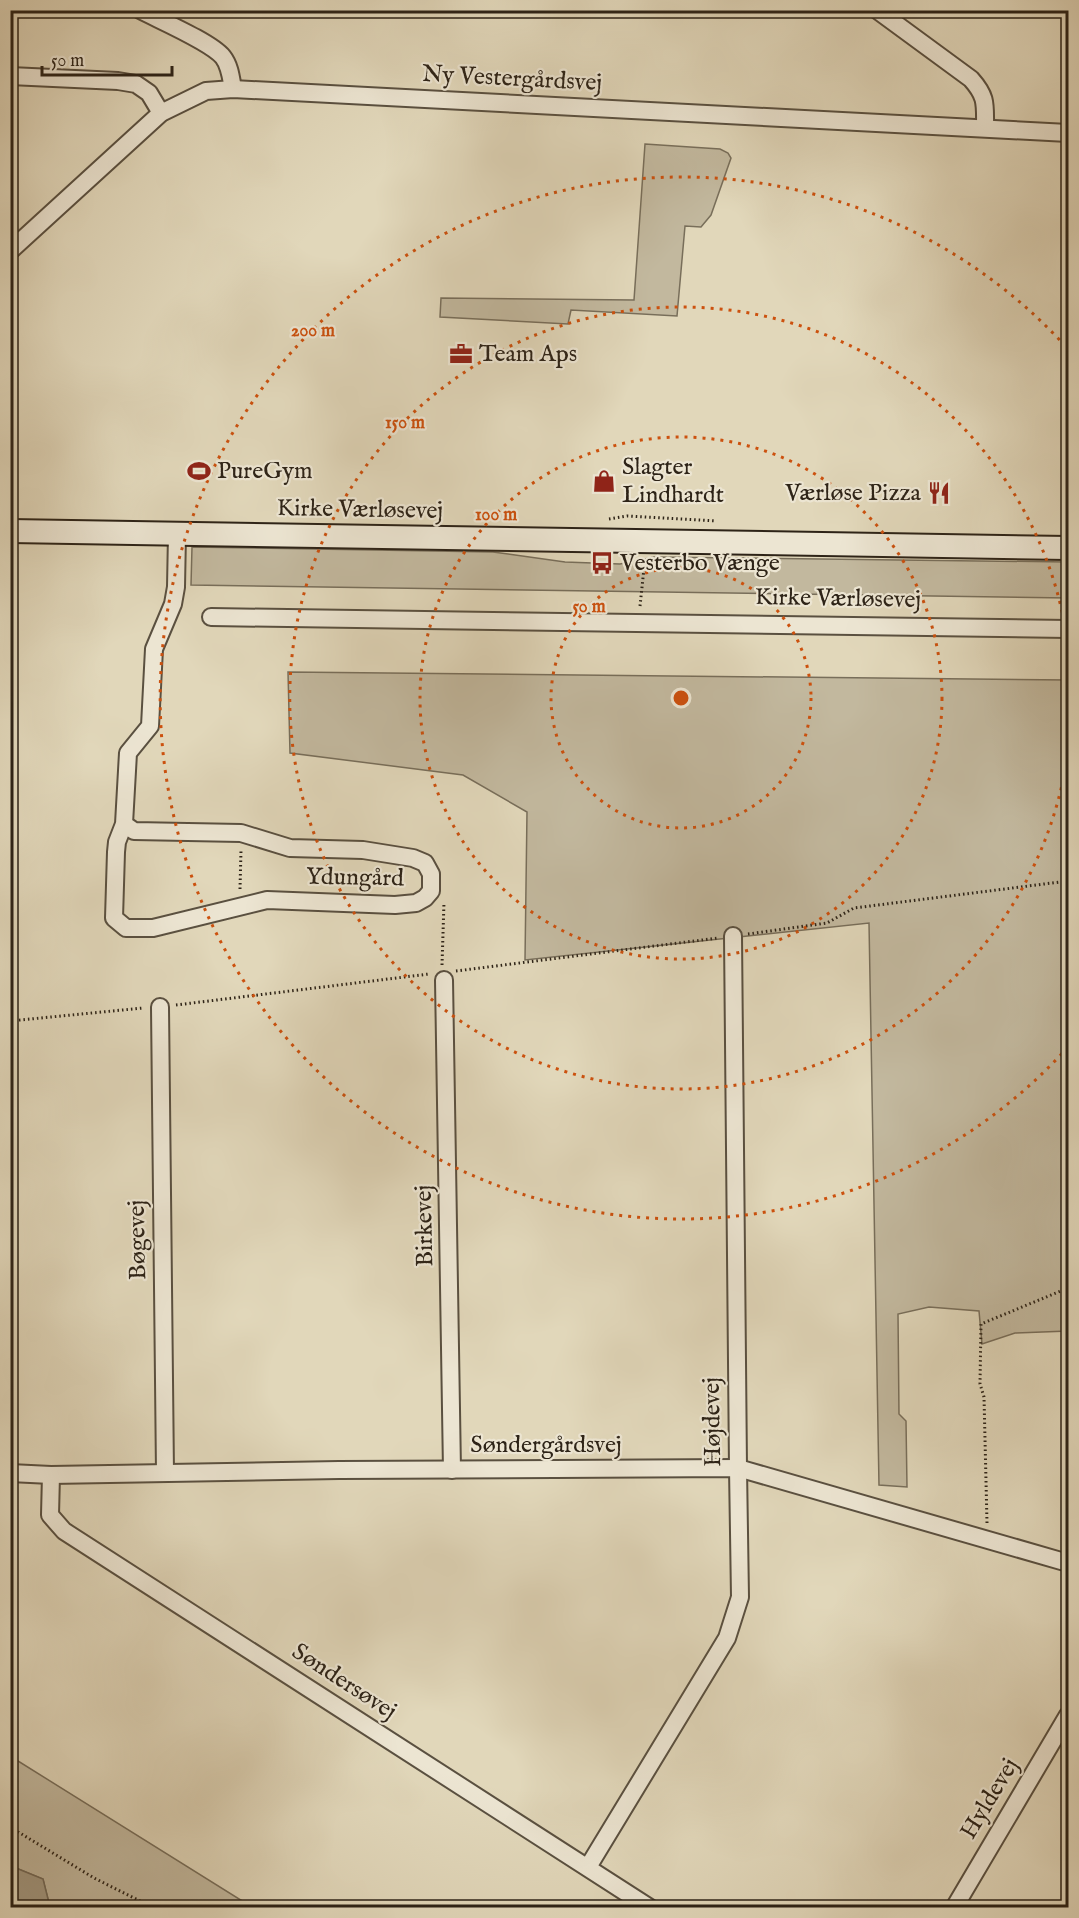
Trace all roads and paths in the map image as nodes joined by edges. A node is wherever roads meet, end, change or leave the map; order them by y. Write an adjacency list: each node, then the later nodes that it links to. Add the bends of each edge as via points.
1 (140, 10): 4 (street, via 223,57 230,69)
2 (877, 10): 6 (street, via 971,79 981,91)
3 (10, 76): 5 (street, via 136,84 149,93)
4 (233, 89): 5 (street, Ny Vestergårdsvej, via 206,91); 6 (street, Ny Vestergårdsvej)
5 (161, 113): 8 (street, Ny Vestergårdsvej)
6 (985, 128): 7 (street, Ny Vestergårdsvej)
7 (1068, 133)
8 (10, 251)
9 (10, 531): 10 (street, Kirke Værløsevej)
10 (177, 534): 11 (street, Kirke Værløsevej); 16 (street, Ydungård, via 173,604 154,649 150,726 128,753)
11 (1068, 548)
12 (646, 555): 13 (path)
13 (640, 596)
14 (211, 618): 15 (street, Kirke Værløsevej)
15 (1068, 629)
16 (124, 824): 17 (street, Ydungård, via 134,831); 20 (street, Ydungård, via 117,842 114,918 126,928 153,928)
17 (241, 833): 20 (path); 20 (street, Ydungård, via 290,848 363,850 413,858 425,863 431,874 431,891 416,903 395,905 267,900)
18 (1068, 881): 21 (path, via 854,908 827,923)
19 (444, 902): 22 (path)
20 (240, 908)
21 (733, 936): 22 (path); 26 (street, Højdevej)
22 (441, 975): 23 (path); 27 (street, Birkevej)
23 (160, 1007): 24 (path); 29 (street, Bøgevej)
24 (10, 1021)
25 (1068, 1288): 31 (path, via 981,1324)
26 (738, 1468): 27 (street, Søndergårdsvej); 31 (street, Søndergårdsvej); 35 (street, Højdevej, via 740,1597 727,1638)
27 (452, 1470): 29 (street, Søndergårdsvej)
28 (10, 1473): 30 (street, Søndergårdsvej)
29 (165, 1473): 30 (street, Søndergårdsvej)
30 (51, 1475): 35 (street, Søndersøvej, via 50,1515 64,1532)
31 (988, 1540): 32 (street, Søndergårdsvej)
32 (1068, 1563)
33 (1068, 1715): 38 (street, Hyldevej)
34 (10, 1827): 36 (path, via 94,1878)
35 (588, 1868): 37 (street, Søndersøvej)
36 (154, 1908)
37 (650, 1908)
38 (954, 1908)

